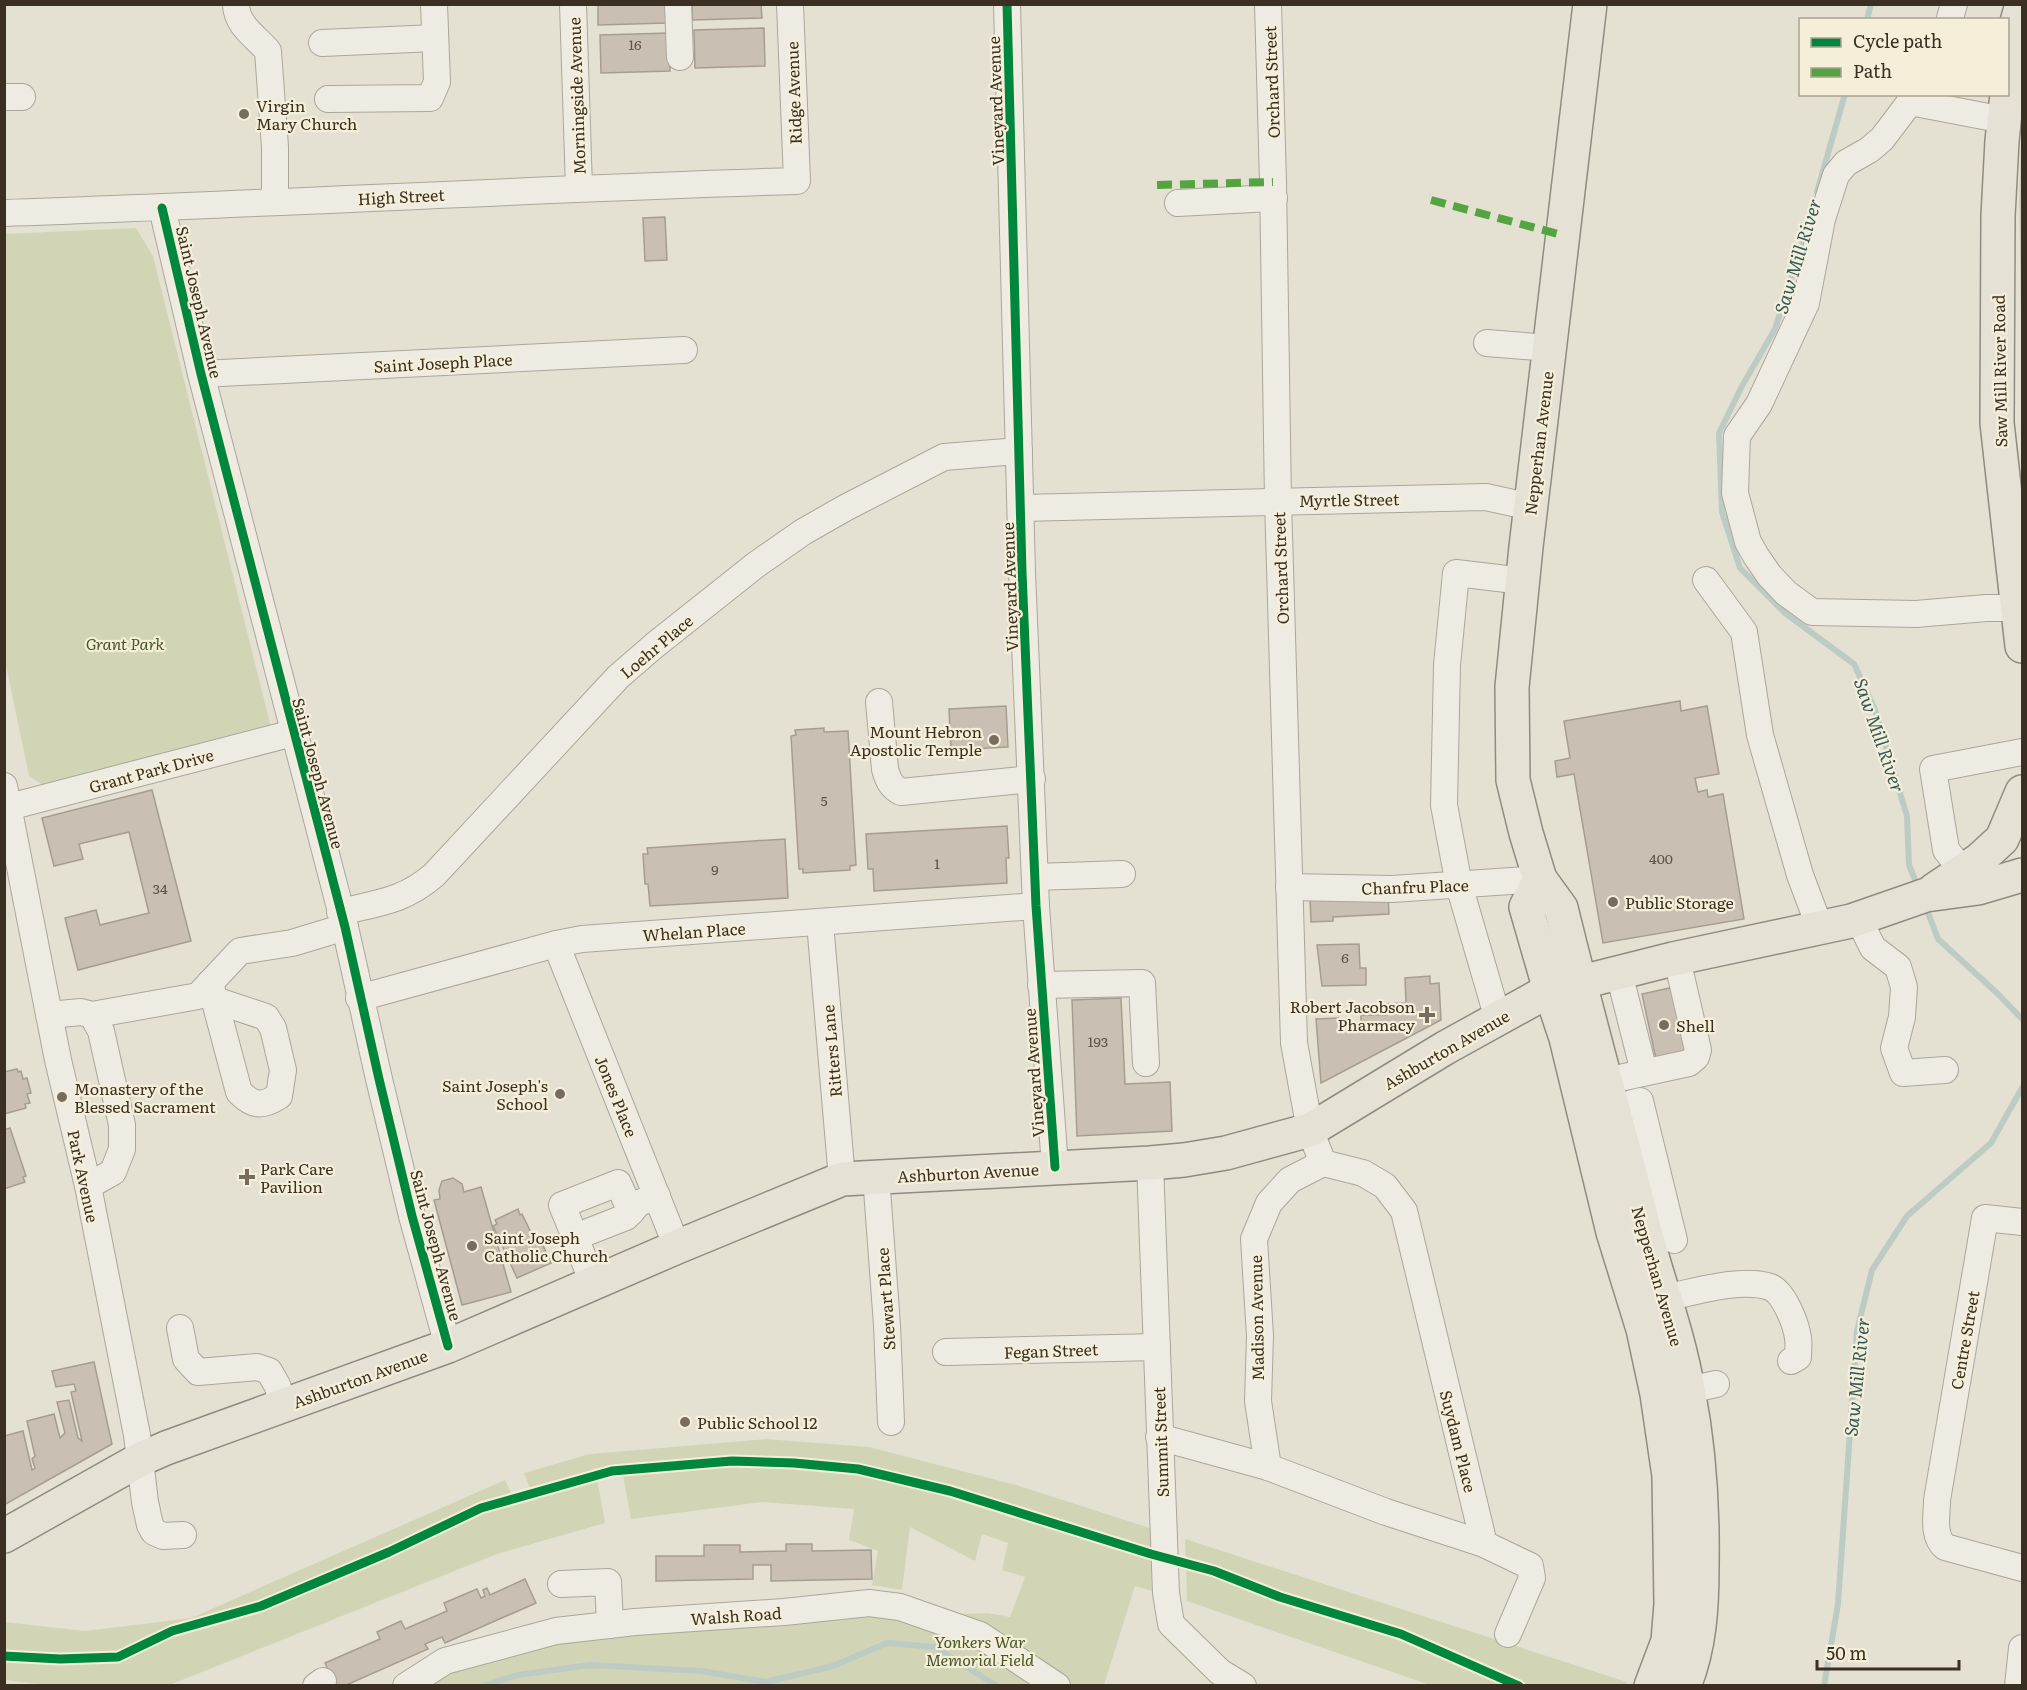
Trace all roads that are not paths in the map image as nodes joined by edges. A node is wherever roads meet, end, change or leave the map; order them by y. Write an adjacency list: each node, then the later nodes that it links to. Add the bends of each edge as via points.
1 (236, 4): 20 (street, via 243,26 268,51)
2 (434, 4): 10 (street)
3 (573, 4): 18 (street, Morningside Avenue)
4 (678, 4): 12 (street)
5 (790, 4): 17 (street, Ridge Avenue)
6 (1007, 4): 28 (street, Vineyard Avenue)
7 (1268, 4): 19 (street, Orchard Street)
8 (1590, 4): 25 (main road, Nepperhan Avenue)
9 (2022, 4): 13 (main road, Saw Mill River Road)
10 (435, 38): 11 (street); 15 (street, via 437,82 430,98)
11 (322, 43)
12 (680, 57)
13 (2009, 76)
14 (1910, 98): 16 (street); 34 (street, via 1882,139 1846,163 1836,175 1822,219 1806,303 1759,404 1737,436 1735,493 1748,542 1756,556 1786,593 1812,612 1916,614)
15 (328, 99)
16 (2006, 101): 34 (main road, Saw Mill River Road, via 1998,216 1997,423)
17 (797, 181): 18 (street, High Street)
18 (579, 188): 20 (street, High Street)
19 (1274, 198): 21 (street); 29 (street, Orchard Street)
20 (275, 202): 22 (street, High Street)
21 (1178, 203)
22 (162, 208): 23 (street, High Street); 27 (street, Saint Joseph Avenue)
23 (4, 213)
24 (1486, 343): 25 (street)
25 (1549, 348): 30 (main road, Nepperhan Avenue)
26 (684, 350): 27 (street, Saint Joseph Place)
27 (201, 374): 37 (street, Saint Joseph Avenue)
28 (1019, 451): 31 (street, Vineyard Avenue); 53 (street, Loehr Place, via 944,457 794,538 618,677 418,889)
29 (1278, 500): 30 (street, Myrtle Street, via 1486,497); 31 (street, Myrtle Street); 49 (street, Orchard Street)
30 (1531, 507): 33 (main road, Nepperhan Avenue)
31 (1021, 508): 39 (street, Vineyard Avenue)
32 (1706, 580): 55 (street, via 1744,632 1760,735 1800,875)
33 (1523, 581): 47 (main road, Nepperhan Avenue, via 1512,687 1513,780); 48 (street, via 1456,573 1447,665 1444,805)
34 (2018, 608): 35 (main road, Saw Mill River Road)
35 (2022, 646)
36 (879, 702): 39 (street, via 885,769 893,788 901,792)
37 (293, 733): 41 (street, Grant Park Drive); 53 (street, Saint Joseph Avenue)
38 (2022, 752): 43 (street, via 1933,769 1946,850)
39 (1032, 779): 46 (street, Vineyard Avenue)
40 (2022, 792): 43 (main road, via 2002,839)
41 (7, 796): 42 (street, Park Avenue)
42 (10, 835): 62 (street, Park Avenue)
43 (1963, 871): 50 (main road)
44 (1122, 874): 46 (street)
45 (2022, 875): 50 (main road, Ashburton Avenue)
46 (1035, 877): 51 (street, Vineyard Avenue)
47 (1540, 879): 48 (street, Chanfru Place); 60 (main road, Nepperhan Avenue, via 1526,907)
48 (1459, 885): 49 (street, Chanfru Place, via 1392,889); 64 (street)
49 (1289, 887): 71 (street, Orchard Street, via 1294,1043)
50 (1912, 900): 52 (main road, Ashburton Avenue)
51 (1036, 906): 54 (street, Whelan Place); 59 (street, Vineyard Avenue)
52 (1858, 918): 55 (main road, Ashburton Avenue); 68 (street, via 1873,948 1898,967 1904,987 1894,1048 1903,1073)
53 (343, 920): 61 (street, Saint Joseph Avenue); 63 (street, Loehr Place, via 292,943 240,951 213,992)
54 (820, 923): 56 (street, Whelan Place); 76 (street, Ritters Lane)
55 (1820, 928): 57 (main road, Ashburton Avenue)
56 (556, 944): 61 (street, Whelan Place); 78 (street, Jones Place)
57 (1677, 959): 58 (main road, Ashburton Avenue); 69 (street, via 1698,1050 1696,1057 1689,1063)
58 (1619, 973): 60 (main road, Ashburton Avenue); 65 (street)
59 (1041, 985): 67 (street, via 1142,983); 74 (street, Vineyard Avenue)
60 (1564, 987): 64 (main road, Ashburton Avenue); 66 (main road, Nepperhan Avenue); 107 (main road, Nepperhan Avenue, via 1566,1038 1613,1232 1643,1329 1668,1464 1671,1604 1668,1641)
61 (359, 998): 87 (street, Saint Joseph Avenue)
62 (49, 1015): 63 (street, Loehr Place); 77 (street, Park Avenue)
63 (92, 1015): 77 (street, via 101,1031 122,1125 122,1149 112,1172)
64 (1498, 1019): 71 (main road, Ashburton Avenue)
65 (1630, 1020): 66 (street); 69 (street)
66 (1593, 1029): 70 (main road, Nepperhan Avenue)
67 (1146, 1063)
68 (1945, 1070)
69 (1644, 1072): 70 (street)
70 (1610, 1095): 82 (street, via 1640,1101); 85 (main road, Nepperhan Avenue)
71 (1310, 1130): 72 (main road, Ashburton Avenue, via 1226,1153); 73 (street)
72 (1150, 1163): 74 (main road, Ashburton Avenue); 88 (street, Summit Street)
73 (1323, 1163): 95 (street, Madison Avenue, via 1290,1180 1269,1203 1254,1239 1260,1336 1258,1401); 98 (street, Suydam Place, via 1363,1173 1385,1185 1404,1211)
74 (1055, 1167): 75 (main road, Ashburton Avenue)
75 (876, 1176): 76 (main road, Ashburton Avenue); 92 (street, Stewart Place)
76 (842, 1179): 83 (main road, Ashburton Avenue)
77 (88, 1186): 94 (street, Park Avenue)
78 (657, 1196): 79 (street, via 639,1203); 83 (street, Jones Place)
79 (631, 1212): 81 (street); 81 (street, via 618,1183 562,1205)
80 (2022, 1222): 99 (street, Centre Street, via 1985,1218 1937,1500 1936,1531 1945,1546)
81 (575, 1237): 84 (street)
82 (1674, 1240)
83 (677, 1247): 84 (main road, Ashburton Avenue)
84 (593, 1284): 87 (main road, Ashburton Avenue)
85 (1665, 1298): 90 (street, via 1753,1283 1773,1287 1788,1307 1798,1338 1798,1357); 108 (main road, Nepperhan Avenue, via 1702,1387 1702,1608 1697,1642)
86 (180, 1328): 91 (street, via 186,1359 198,1372 257,1367 269,1371)
87 (448, 1346): 91 (main road, Ashburton Avenue)
88 (1157, 1347): 89 (street, Fegan Street); 93 (street, Summit Street)
89 (946, 1352)
90 (1791, 1360)
91 (284, 1406): 94 (main road, Ashburton Avenue)
92 (891, 1422)
93 (1160, 1437): 95 (street); 106 (street, Summit Street, via 1166,1593 1171,1624 1220,1672)
94 (141, 1460): 96 (street, Park Avenue, via 150,1525 163,1536); 97 (main road, Ashburton Avenue)
95 (1268, 1467): 98 (street)
96 (183, 1535)
97 (4, 1536)
98 (1484, 1544): 102 (street, via 1530,1566 1532,1578)
99 (2022, 1568)
100 (561, 1584): 101 (street, via 608,1582)
101 (610, 1625): 104 (street, Walsh Road, via 556,1631 445,1661); 105 (street, Walsh Road, via 869,1603 900,1606 980,1635)
102 (1508, 1634)
103 (2022, 1648): 109 (street)
104 (406, 1686)
105 (1057, 1686)
106 (1243, 1686)
107 (1651, 1686)
108 (1683, 1686)
109 (2018, 1686)

